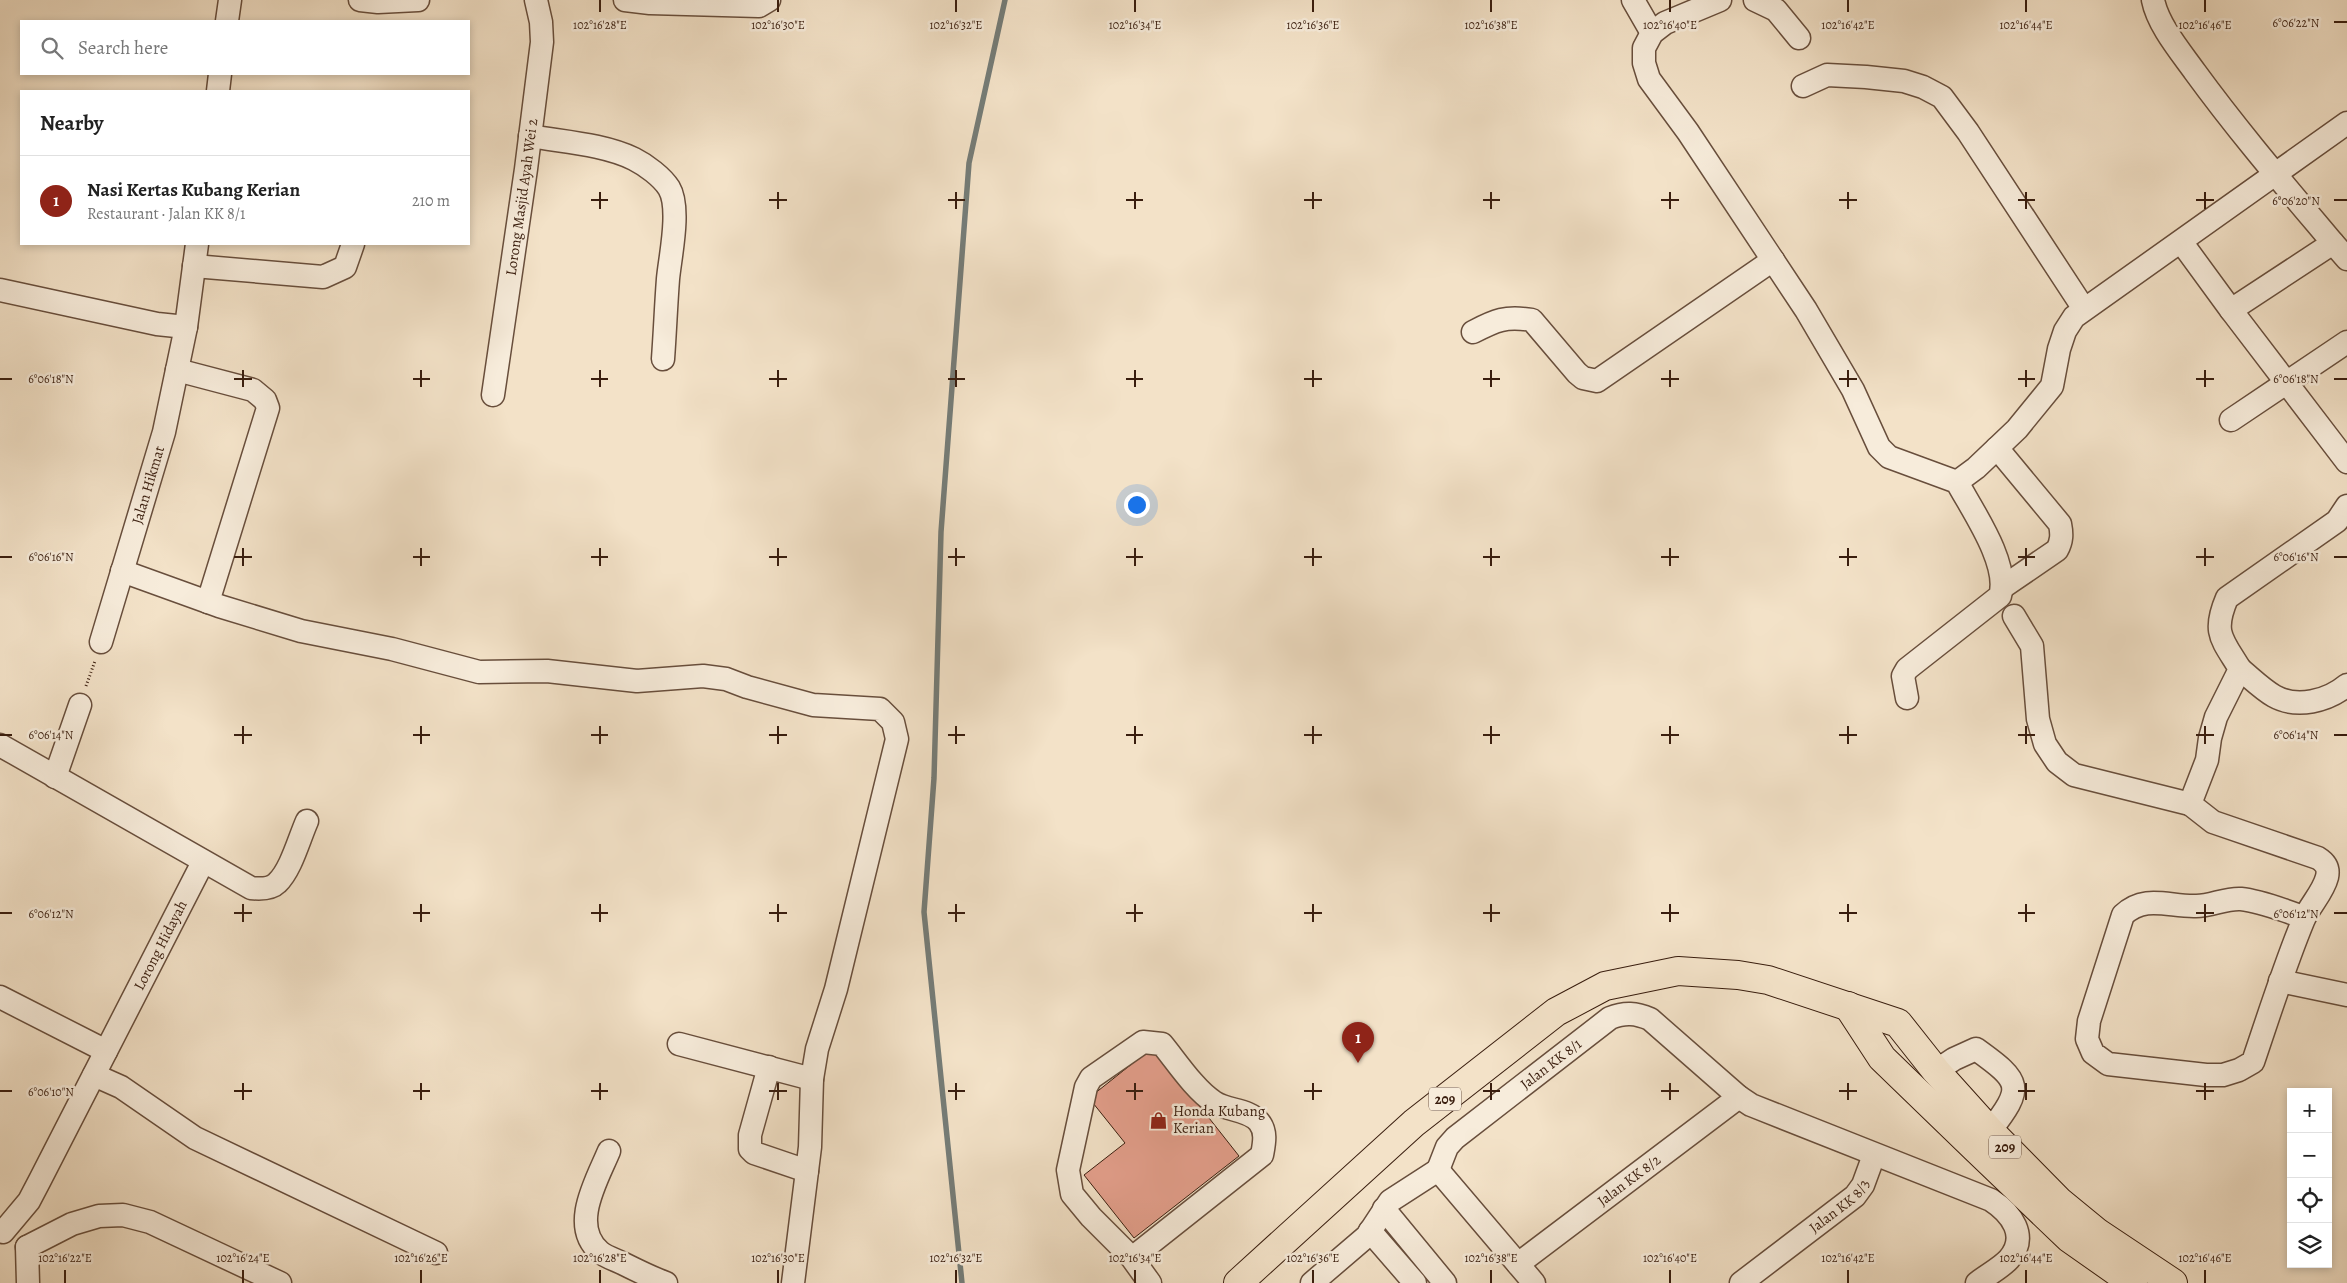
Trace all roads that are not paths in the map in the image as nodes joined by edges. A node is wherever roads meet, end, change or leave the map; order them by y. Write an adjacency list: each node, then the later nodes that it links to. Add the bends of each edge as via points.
1 (230, 0): 11 (street)
2 (360, 0): 3 (street)
3 (418, 0)
4 (536, 0): 18 (street, Lorong Masjid Ayah Wei 2, via 542,42)
5 (624, 0): 6 (street, via 759,6)
6 (769, 0)
7 (1633, 0): 12 (street)
8 (1720, 0): 12 (street, via 1665,23)
9 (1755, 0): 13 (street, via 1776,10)
10 (2153, 0): 19 (street, via 2155,10 2182,54)
11 (227, 20)
12 (1652, 33): 24 (street, via 1644,48 1649,79)
13 (1799, 38)
14 (220, 75): 16 (street)
15 (1803, 86): 27 (street, via 1827,75 1866,77 1904,81 1942,97)
16 (218, 90)
17 (2347, 123): 19 (street)
18 (530, 136): 32 (street, via 611,151 634,160 658,176 670,190 674,245); 35 (street, Lorong Masjid Ayah Wei 2)
19 (2276, 174): 20 (street); 23 (street)
20 (2182, 243): 27 (street); 28 (street)
21 (198, 245): 25 (street, Jalan Hikmat)
22 (353, 245): 25 (street, via 345,267 322,277)
23 (2340, 251): 28 (street)
24 (1773, 260): 30 (street, via 1597,381 1582,378 1532,320 1500,318); 39 (street, via 1853,390 1880,447 1889,457)
25 (194, 266): 29 (street, Jalan Hikmat)
26 (0, 290): 29 (street, via 156,324)
27 (2084, 309): 37 (street, via 2065,331 2052,386)
28 (2231, 310): 34 (street)
29 (186, 327): 33 (street, Jalan Hikmat)
30 (1473, 332)
31 (2347, 342): 34 (street)
32 (664, 359)
33 (177, 370): 41 (street, Jalan Hikmat, via 164,432); 43 (street, via 252,390 265,400 268,408)
34 (2288, 382): 36 (street); 38 (street)
35 (493, 395)
36 (2231, 420)
37 (1997, 448): 39 (street); 42 (street, via 2060,524 2062,534 2057,550)
38 (2347, 462)
39 (1956, 482): 42 (street, via 1995,554)
40 (2347, 506): 46 (street, via 2337,521 2226,598 2219,616 2220,634)
41 (122, 571): 43 (street); 45 (street, Jalan Hikmat)
42 (2003, 588): 48 (street, via 2000,596 1907,669 1903,676)
43 (208, 602): 65 (street, via 301,631 392,649 479,672 547,672 638,681 703,676 726,679 813,704 880,709 893,722 896,740)
44 (2014, 616): 52 (street, via 2032,646 2038,719 2045,744 2057,762 2074,775)
45 (101, 642)
46 (2240, 669): 47 (street, via 2275,696 2296,702 2316,702 2336,694); 52 (street, via 2216,717 2207,760)
47 (2347, 685)
48 (1907, 698)
49 (80, 705): 51 (street)
50 (0, 745): 51 (street)
51 (55, 777): 54 (street)
52 (2190, 804): 55 (street, via 2213,822 2323,861 2328,871 2326,880)
53 (307, 821): 54 (street, via 277,884 264,889 251,888)
54 (203, 862): 61 (street, Lorong Hidayah)
55 (2304, 916): 56 (street); 56 (street, via 2244,899 2228,898 2197,907 2150,902 2132,906 2123,915 2089,1021 2087,1039 2093,1053 2108,1064 2223,1075 2252,1062)
56 (2280, 981): 57 (street)
57 (2347, 995)
58 (0, 998): 61 (street)
59 (1848, 1006): 63 (main road, 209, via 1898,1023); 84 (main road, 209, via 1768,980 1707,972 1678,971 1605,986 1556,1012 1414,1123); 91 (main road, 209, via 1882,1058 1960,1134 2069,1238)
60 (679, 1044): 62 (street)
61 (106, 1051): 64 (street, Lorong Hidayah)
62 (769, 1067): 65 (street); 70 (street, via 750,1135 750,1149)
63 (1936, 1071): 67 (main road, 209); 67 (street, via 1976,1049 2003,1068 2014,1089 2013,1097)
64 (94, 1075): 73 (street, Lorong Hidayah, via 29,1201); 76 (street, via 121,1087 195,1138)
65 (812, 1079): 70 (street)
66 (1739, 1097): 69 (street, via 1764,1111); 71 (street, Jalan KK 8/1, via 1650,1019 1632,1013 1621,1014 1610,1018 1463,1130 1447,1147); 78 (street, Jalan KK 8/2)
67 (1990, 1131): 92 (main road, 209, via 2077,1217)
68 (608, 1151): 81 (street, via 589,1198 586,1215 592,1243 600,1253)
69 (1874, 1155): 89 (street, Jalan KK 8/3, via 1863,1185 1855,1196); 90 (street, via 1990,1200 2010,1216 2018,1237 2015,1249 2009,1259)
70 (807, 1170): 82 (street)
71 (1438, 1170): 72 (street, via 1390,1201); 78 (street)
72 (1384, 1209): 74 (street); 87 (street)
73 (2, 1232): 75 (street, Lorong Hidayah)
74 (1370, 1232): 85 (street); 86 (street)
75 (27, 1247): 79 (street); 80 (street, via 72,1224 99,1216 124,1215 150,1222)
76 (436, 1253)
77 (1132, 1258): 77 (street, via 1262,1155 1264,1143 1264,1131 1259,1121 1249,1114 1213,1102 1162,1044 1153,1042 1143,1042 1091,1078 1068,1170 1072,1194); 83 (street)
78 (1518, 1264): 88 (street)
79 (28, 1283)
80 (280, 1283)
81 (666, 1283)
82 (792, 1283)
83 (1150, 1283)
84 (1238, 1283)
85 (1312, 1283)
86 (1415, 1283)
87 (1445, 1283)
88 (1534, 1283)
89 (1741, 1283)
90 (1977, 1283)
91 (2133, 1283)
92 (2173, 1283)

